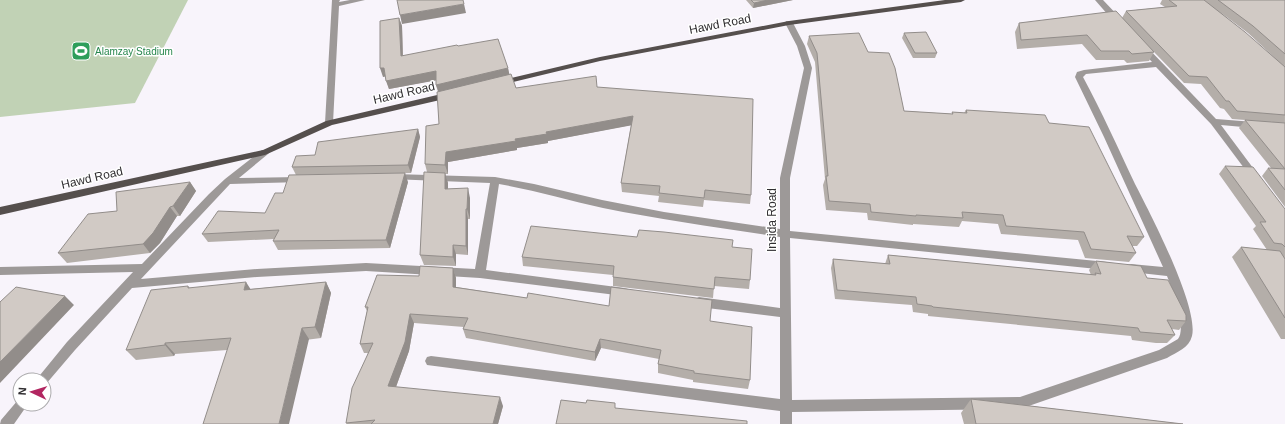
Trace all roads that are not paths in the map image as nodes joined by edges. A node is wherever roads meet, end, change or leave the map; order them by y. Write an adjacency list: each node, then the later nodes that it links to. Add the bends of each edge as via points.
1 (361, 0): 4 (street)
2 (961, 0): 5 (main road, Hawd Road)
3 (1099, 0): 6 (street)
4 (336, 3): 12 (street)
5 (788, 22): 9 (main road, Hawd Road, via 600,59); 21 (street, Insida Road, via 801,46 808,68 785,178)
6 (1126, 29)
7 (1136, 41): 8 (street)
8 (1158, 64): 11 (street); 24 (street, via 1084,72 1079,77)
9 (492, 85)
10 (461, 92): 12 (main road, Hawd Road)
11 (1214, 122): 13 (street); 19 (street)
12 (330, 123): 14 (main road, Hawd Road)
13 (1262, 125)
14 (264, 152): 18 (street); 20 (main road, Hawd Road)
15 (384, 178): 17 (street)
16 (314, 180): 18 (street)
17 (494, 180): 21 (street, via 664,216); 25 (street)
18 (228, 181): 22 (street)
19 (1262, 185)
20 (0, 211)
21 (785, 234): 24 (street); 29 (street, Insida Road)
22 (146, 268): 23 (street); 26 (street)
23 (0, 271)
24 (1171, 272): 32 (street, via 1187,320 1186,336 1180,345 1163,354 1020,403)
25 (480, 274): 26 (street, via 366,267); 27 (street)
26 (128, 284): 31 (street)
27 (636, 294)
28 (691, 301): 29 (street)
29 (785, 313): 32 (street, Insida Road)
30 (431, 361): 32 (street)
31 (49, 372)
32 (786, 406): 35 (street, Insida Road)
33 (16, 412): 34 (street)
34 (6, 424)
35 (786, 424)

